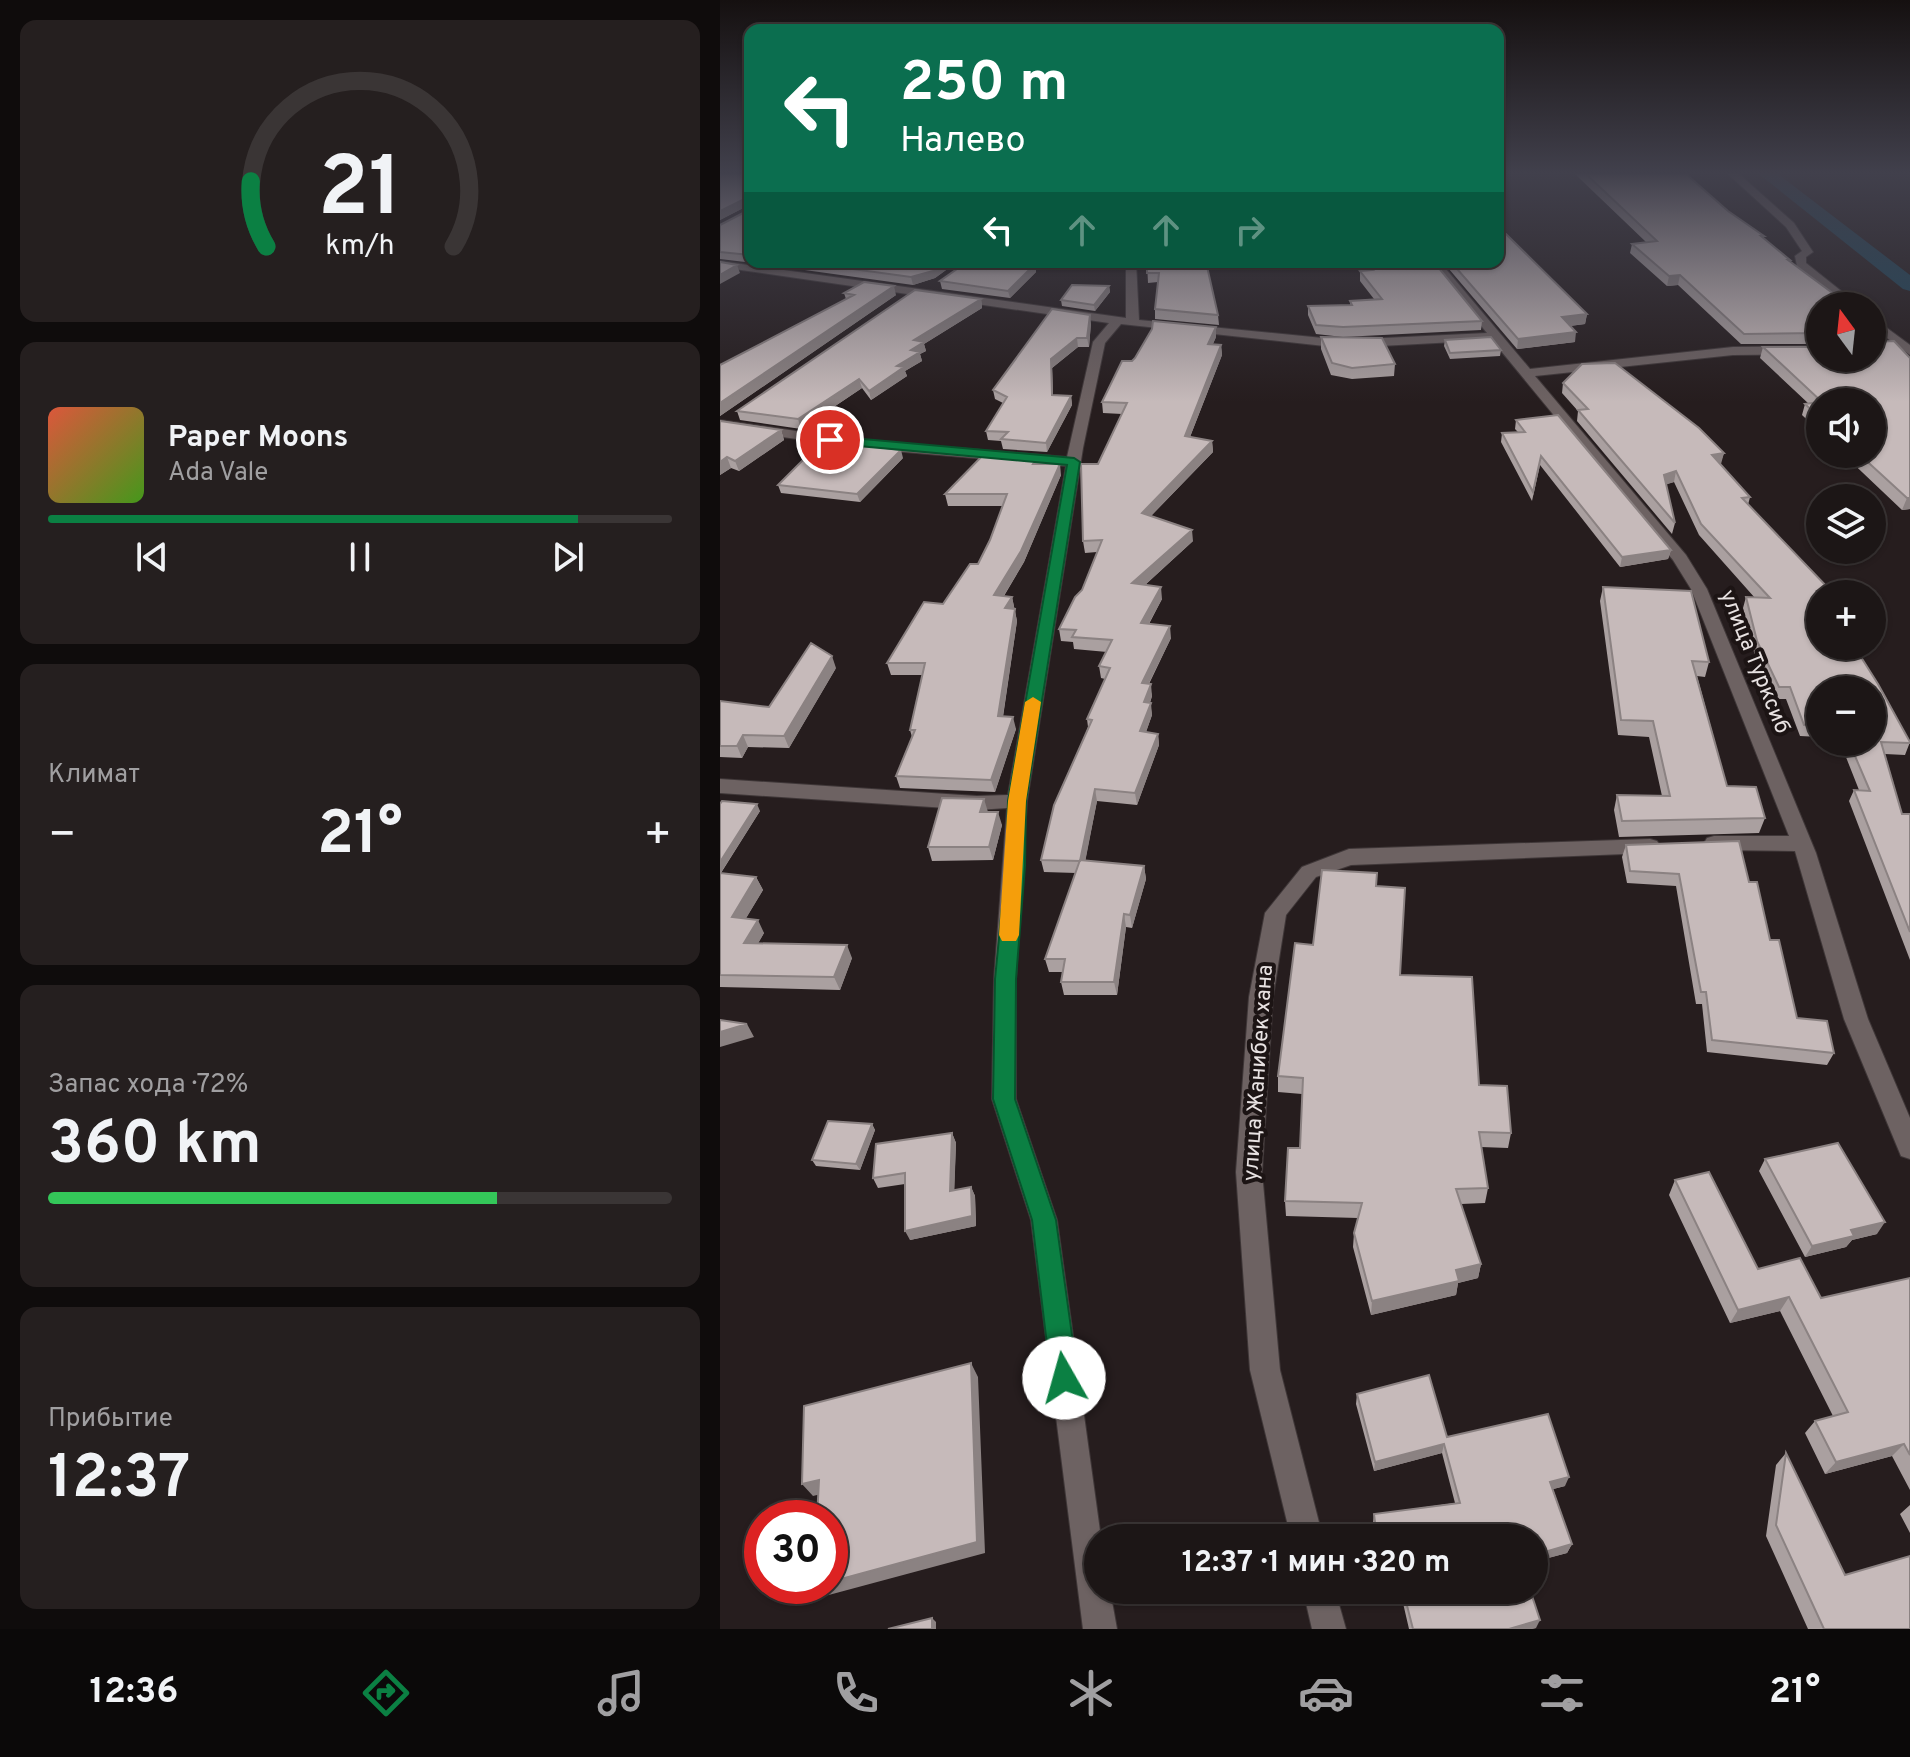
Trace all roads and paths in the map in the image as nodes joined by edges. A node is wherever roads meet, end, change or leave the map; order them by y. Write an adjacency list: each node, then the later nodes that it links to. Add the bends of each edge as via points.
1 (1807, 250): 9 (street, via 1801,264)
2 (720, 264): 3 (street)
3 (744, 267)
4 (749, 268): 8 (street)
5 (1132, 268): 11 (street)
6 (1439, 268): 13 (street, улица Турксиб)
7 (940, 283): 8 (street)
8 (915, 291): 10 (street); 11 (street)
9 (1836, 292)
10 (902, 300)
11 (1126, 321): 13 (street, via 1343,344); 20 (street, via 1099,342)
12 (1886, 332): 15 (street)
13 (1498, 336): 17 (street, улица Турксиб)
14 (1887, 345): 15 (street)
15 (1906, 348)
16 (1806, 350): 17 (street, via 1733,351)
17 (1527, 373): 23 (street, улица Турксиб, via 1680,558 1699,589)
18 (733, 415): 19 (street)
19 (720, 424): 20 (street, via 858,444)
20 (1074, 462): 22 (street)
21 (720, 786): 22 (street, via 977,803)
22 (1017, 801): 27 (street, via 1005,979 1004,1099 1044,1220)
23 (1802, 844): 24 (street, улица Турксиб, via 1856,1019); 25 (street, улица Жанибек хана, via 1349,857 1309,872 1276,913 1261,997 1249,1172 1265,1370)
24 (1910, 1148)
25 (1304, 1524)
26 (1323, 1604): 28 (street)
27 (1100, 1629)
28 (1329, 1629)

